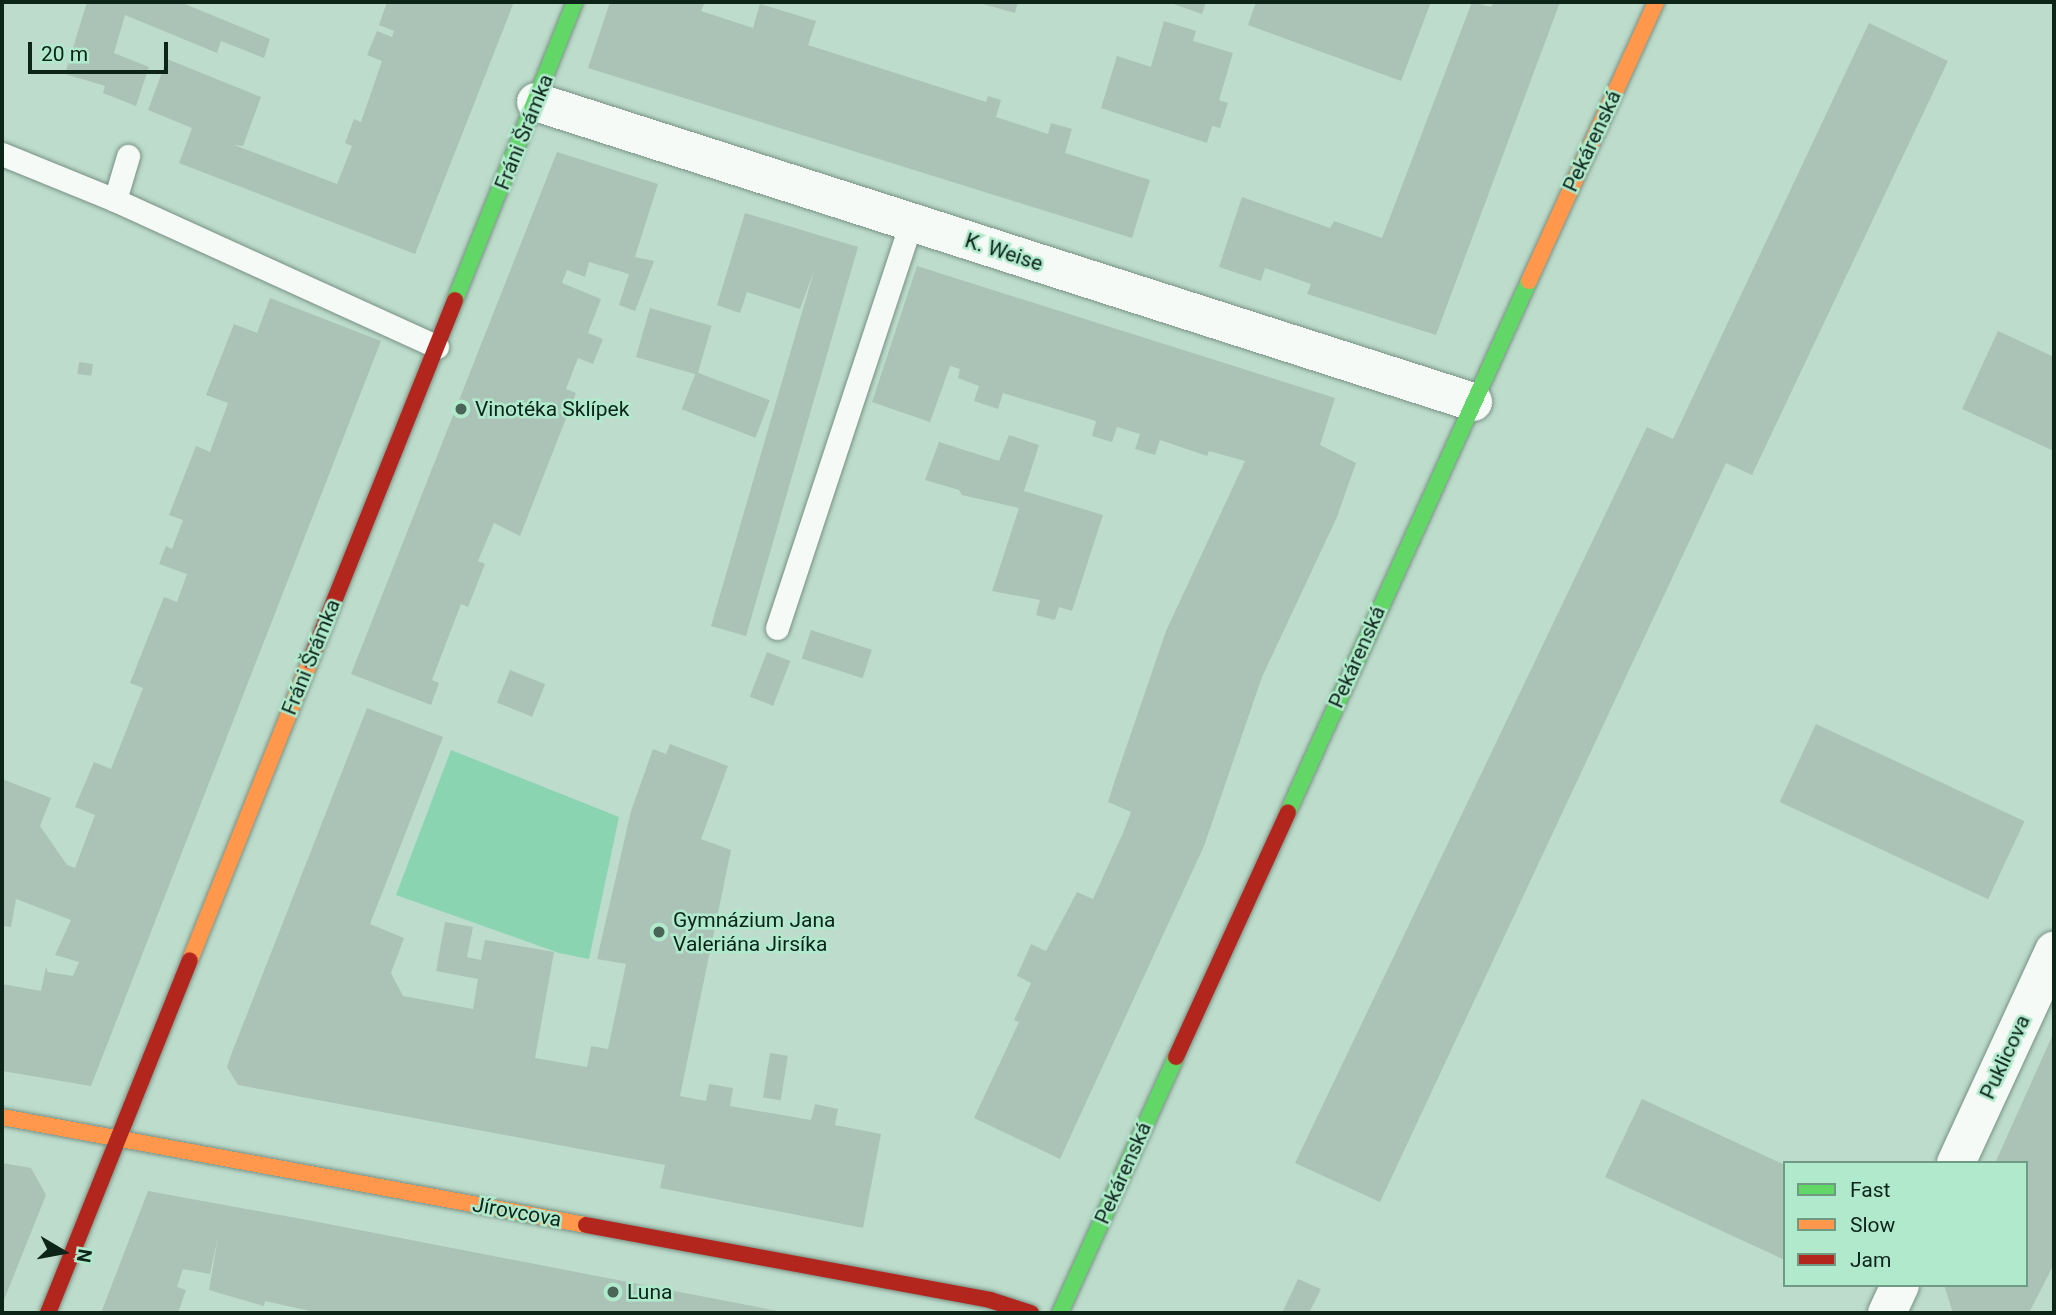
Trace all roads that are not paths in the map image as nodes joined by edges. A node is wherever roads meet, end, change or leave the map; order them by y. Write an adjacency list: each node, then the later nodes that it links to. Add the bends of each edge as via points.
1 (575, 2): 3 (street, Fráni Šrámka)
2 (1656, 2): 9 (street, Pekárenská)
3 (536, 102): 7 (street, K. Weise); 8 (street, Fráni Šrámka)
4 (2, 154): 6 (lane)
5 (128, 156): 6 (lane)
6 (115, 200): 8 (lane)
7 (911, 222): 9 (street, K. Weise); 10 (lane)
8 (437, 346): 13 (street, Fráni Šrámka)
9 (1473, 402): 18 (street, Pekárenská)
10 (777, 628)
11 (2054, 951): 14 (street, Puklicova)
12 (2, 1117): 13 (street, Jírovcova)
13 (116, 1138): 16 (street, Fráni Šrámka); 17 (street, Jírovcova, via 990,1300)
14 (1957, 1161)
15 (1899, 1287): 19 (street)
16 (48, 1313)
17 (1031, 1313)
18 (1060, 1313)
19 (1887, 1313)

